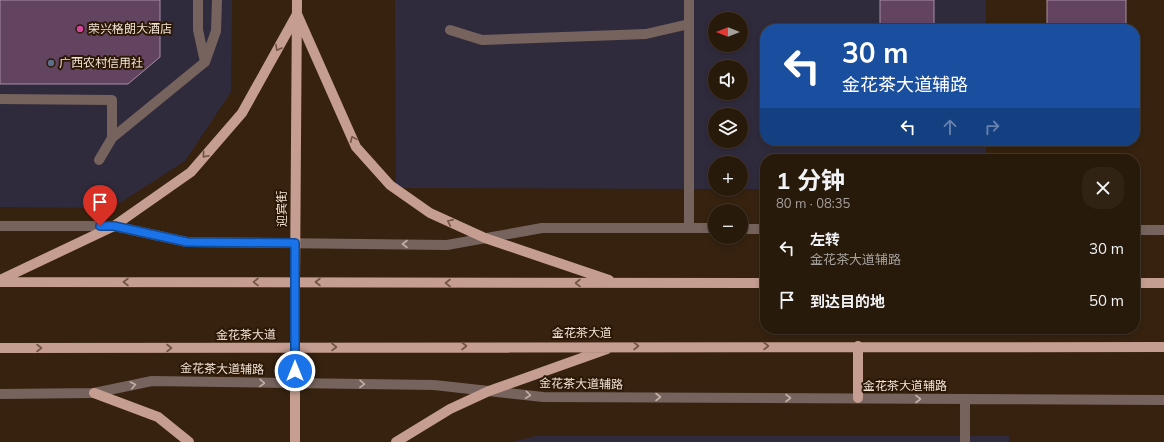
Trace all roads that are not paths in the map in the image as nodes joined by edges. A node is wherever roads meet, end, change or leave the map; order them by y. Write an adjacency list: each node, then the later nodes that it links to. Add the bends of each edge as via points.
1 (198, 0): 8 (street, via 198,30)
2 (217, 0): 8 (street, via 216,31)
3 (298, 0): 5 (main road, 迎宾街)
4 (689, 0): 6 (street)
5 (297, 14): 13 (main road, one-way to 13, via 242,113 191,172); 20 (main road, one-way to 5, via 430,213 390,185 356,147); 21 (main road, 迎宾街)
6 (689, 24): 7 (street, via 646,34 482,40); 14 (street)
7 (450, 30)
8 (205, 62): 10 (street)
9 (0, 99): 10 (street, via 112,100)
10 (112, 138): 11 (street)
11 (99, 160)
12 (0, 226): 13 (street)
13 (114, 226): 21 (street, via 187,242); 22 (main road)
14 (689, 228): 15 (street); 20 (street, via 542,228)
15 (708, 228)
16 (748, 228): 17 (street)
17 (760, 229)
18 (1140, 230): 19 (street)
19 (1164, 230)
20 (485, 238): 21 (street, one-way to 21, via 447,245); 24 (main road)
21 (295, 243): 23 (main road, 迎宾街)
22 (0, 281): 23 (main road, one-way to 22)
23 (295, 282): 24 (main road, one-way to 23); 30 (main road, 迎宾街)
24 (617, 283): 25 (main road)
25 (760, 283)
26 (1140, 283): 27 (main road)
27 (1164, 283)
28 (616, 346): 29 (main road, 金花茶大道, one-way to 29); 30 (main road, 金花茶大道, one-way to 28); 34 (main road)
29 (858, 346): 31 (main road, 金花茶大道); 37 (main road)
30 (295, 347): 32 (main road, 金花茶大道, one-way to 30); 33 (main road, 迎宾街)
31 (1164, 347)
32 (0, 348)
33 (295, 383): 34 (street, 金花茶大道辅路, one-way to 34, via 434,385); 35 (street, 金花茶大道辅路, one-way to 33, via 152,381); 41 (main road, 迎宾街)
34 (489, 391): 37 (street, 金花茶大道辅路, one-way to 37, via 543,397); 42 (main road, via 450,409)
35 (94, 393): 36 (street, 金花茶大道辅路); 40 (main road, via 158,417)
36 (0, 394)
37 (858, 398): 38 (street, 金花茶大道辅路, one-way to 38)
38 (965, 399): 39 (street, 金花茶大道辅路); 43 (street)
39 (1164, 400)
40 (189, 442)
41 (295, 442)
42 (396, 442)
43 (965, 442)

